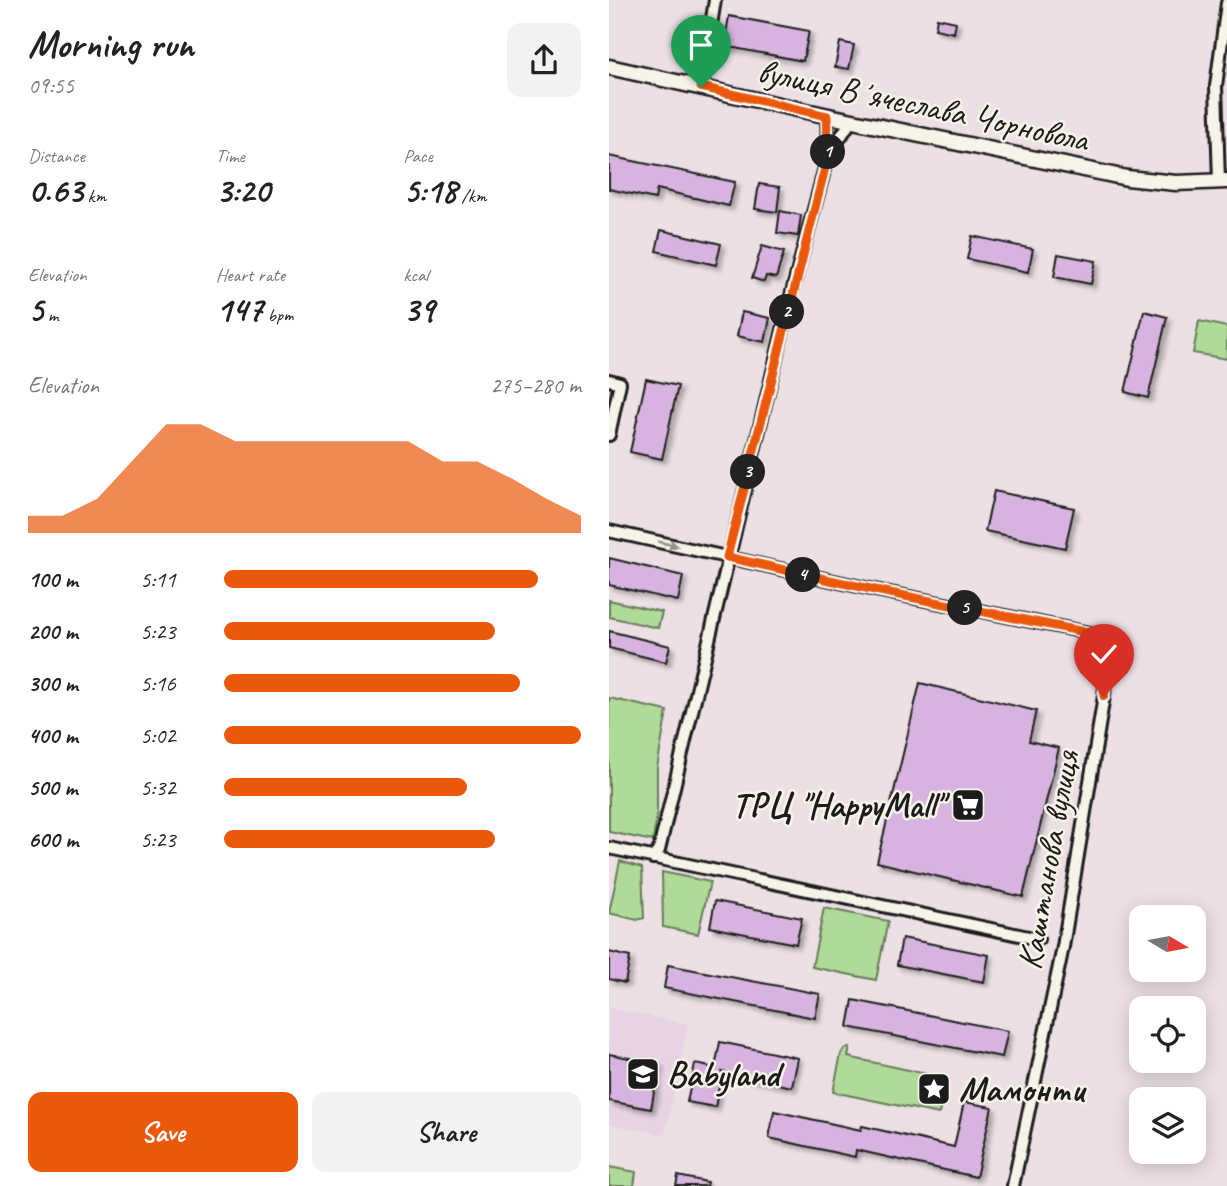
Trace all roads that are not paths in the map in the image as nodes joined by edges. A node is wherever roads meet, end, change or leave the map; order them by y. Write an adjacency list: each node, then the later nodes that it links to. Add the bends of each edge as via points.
1 (715, 0): 4 (street)
2 (1227, 3): 8 (street, via 1216,86)
3 (609, 67): 4 (main road, вулиця Вʼячеслава Чорновола)
4 (701, 87): 5 (main road, вулиця Вʼячеслава Чорновола)
5 (827, 116): 6 (main road, вулиця Вʼячеслава Чорновола); 7 (street)
6 (851, 121): 7 (street); 8 (main road, вулиця Вʼячеслава Чорновола, via 1127,178)
7 (828, 156): 12 (street)
8 (1223, 182)
9 (609, 380): 10 (street, via 620,383)
10 (609, 435)
11 (609, 531): 12 (street, one-way to 12)
12 (727, 557): 14 (street, via 659,850); 16 (street, Каштанова вулиця, via 1110,637 1063,947)
13 (609, 848): 14 (street)
14 (653, 858): 15 (street)
15 (1038, 939)
16 (1013, 1186)

